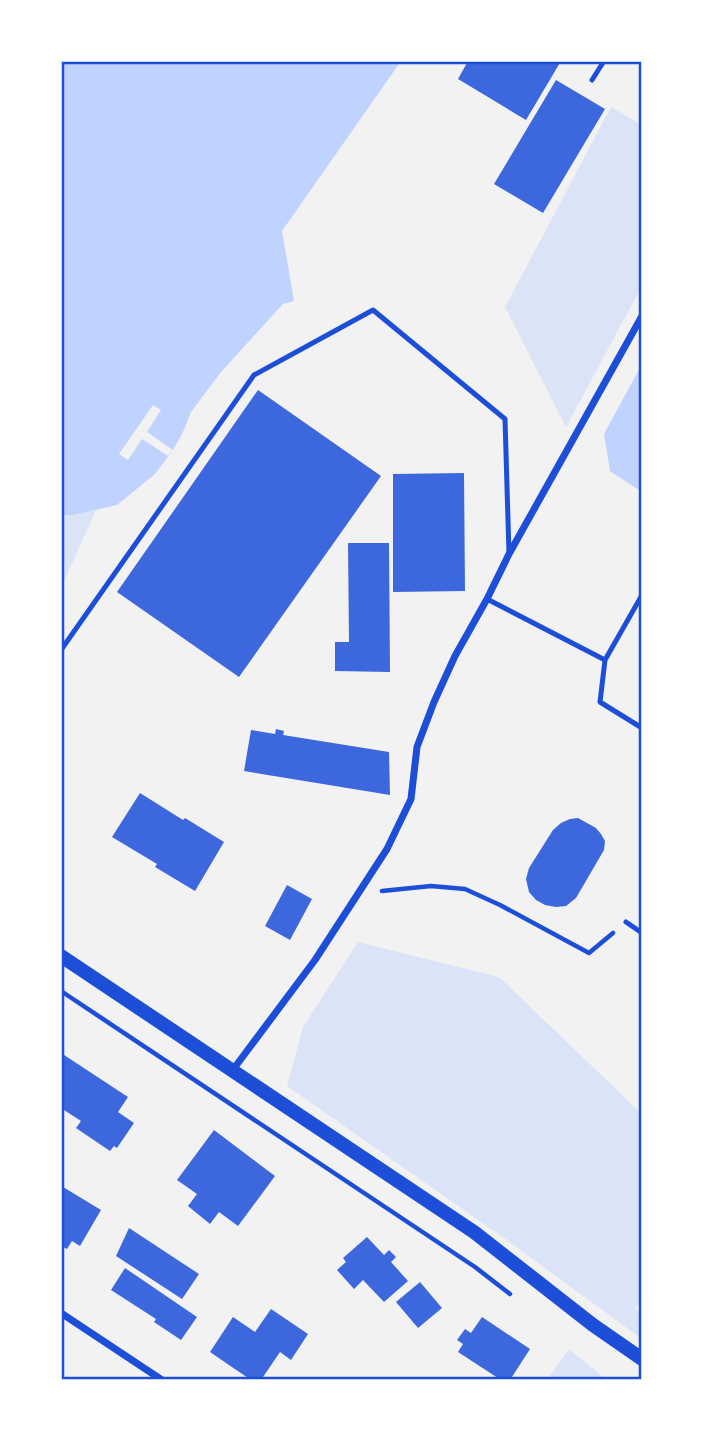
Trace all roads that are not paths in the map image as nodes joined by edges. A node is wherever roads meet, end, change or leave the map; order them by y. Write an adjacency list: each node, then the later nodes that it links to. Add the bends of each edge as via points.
1 (604, 61): 2 (lane)
2 (592, 80)
3 (642, 316): 4 (street)
4 (509, 554): 6 (street); 7 (lane, via 505,419 373,310 254,374)
5 (642, 595): 8 (lane)
6 (487, 599): 8 (lane); 13 (street, via 434,702 416,747 411,799 387,849 315,960)
7 (61, 650)
8 (606, 660): 9 (lane, via 600,702)
9 (642, 728)
10 (626, 922): 11 (lane)
11 (642, 933)
12 (61, 956): 13 (main road)
13 (232, 1071): 15 (main road, via 474,1233)
14 (61, 1312): 16 (street)
15 (642, 1359)
16 (162, 1380)

